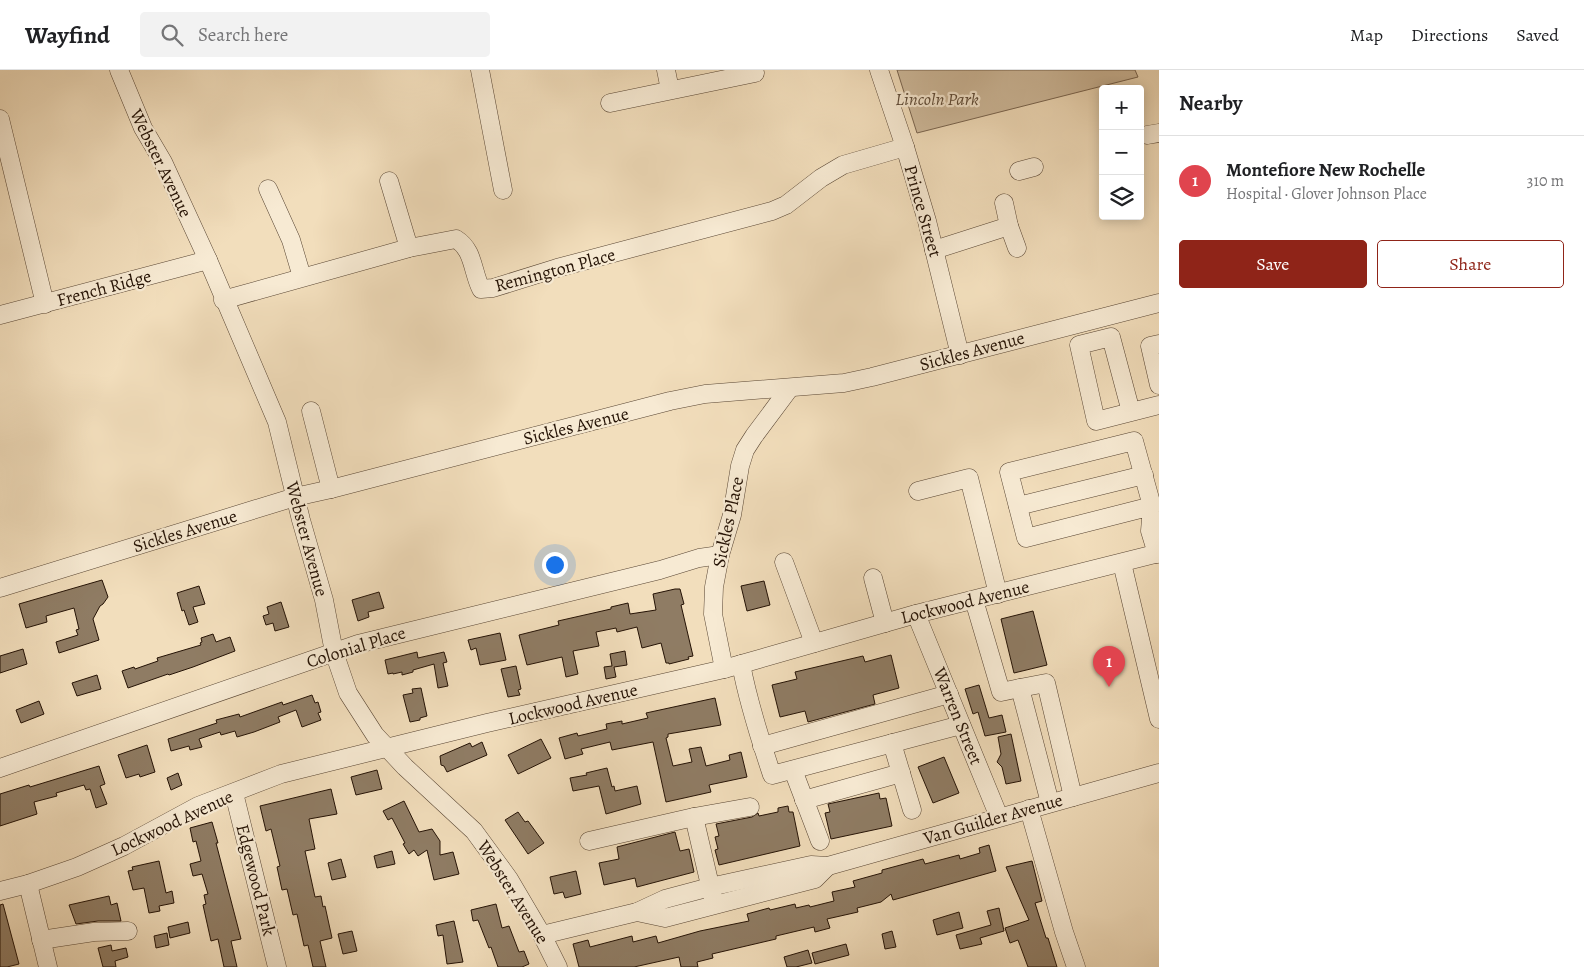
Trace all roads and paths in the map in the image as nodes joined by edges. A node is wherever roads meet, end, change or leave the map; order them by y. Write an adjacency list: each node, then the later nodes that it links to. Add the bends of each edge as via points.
1 (118, 70): 18 (street, Webster Avenue)
2 (480, 70): 12 (street)
3 (666, 70): 6 (street)
4 (879, 70): 9 (street, Prince Street)
5 (755, 73): 6 (street)
6 (670, 90): 7 (street)
7 (610, 103)
8 (0, 119): 22 (street)
9 (905, 148): 15 (street, Remington Place, via 843,165 772,212 493,288 481,289 465,244 456,239); 17 (street, Prince Street)
10 (389, 181): 15 (street)
11 (268, 189): 19 (street, via 291,240)
12 (503, 190)
13 (1004, 203): 14 (street)
14 (1009, 226): 16 (street); 17 (street)
15 (409, 248): 19 (street, Remington Place)
16 (1016, 248)
17 (934, 250): 25 (street, Prince Street)
18 (208, 260): 20 (street, Webster Avenue); 22 (street, French Ridge)
19 (302, 277): 20 (street, Remington Place)
20 (223, 300): 34 (street, Webster Avenue, via 277,422)
21 (1159, 303): 25 (street, Sickles Avenue)
22 (45, 304): 23 (street, French Ridge)
23 (0, 315)
24 (1159, 344): 26 (street, via 1150,346)
25 (960, 355): 27 (street, Sickles Avenue, via 872,378)
26 (1159, 383)
27 (789, 389): 32 (street, Sickles Avenue, via 705,394 670,401); 38 (street, Sickles Place, via 745,450)
28 (1159, 405): 30 (street)
29 (312, 411): 32 (street)
30 (1131, 412): 30 (street, via 1096,421 1079,345 1111,337)
31 (1144, 475): 35 (street); 35 (street, via 1134,441 1009,472); 36 (street)
32 (331, 489): 34 (street, Sickles Avenue)
33 (918, 491): 43 (street, via 968,478)
34 (295, 497): 42 (street, Sickles Avenue); 48 (street, Webster Avenue, via 324,600)
35 (1018, 506): 36 (street, via 1026,538)
36 (1152, 506): 37 (street, via 1150,531)
37 (1158, 554): 40 (street, Lockwood Avenue)
38 (720, 556): 48 (street, Colonial Place, via 699,558); 49 (street, Sickles Place, via 713,614)
39 (784, 562): 47 (street)
40 (1122, 563): 43 (street, Lockwood Avenue); 52 (street)
41 (873, 578): 46 (street)
42 (0, 588)
43 (998, 594): 44 (street, Lockwood Avenue)
44 (974, 600): 45 (street, Lockwood Avenue); 50 (street, via 1001,692)
45 (916, 614): 46 (street, Lockwood Avenue); 51 (street, Warren Street)
46 (885, 623): 47 (street, Lockwood Avenue)
47 (814, 643): 49 (street, Lockwood Avenue)
48 (334, 652): 56 (street, Webster Avenue, via 348,693); 58 (street, Colonial Place)
49 (733, 666): 55 (street, Sickles Place, via 745,683); 56 (street, Lockwood Avenue)
50 (1020, 688): 57 (street, via 1046,683); 61 (street)
51 (949, 694): 53 (street, Warren Street); 55 (street)
52 (1159, 719)
53 (961, 724): 54 (street); 71 (street, Warren Street)
54 (892, 744): 59 (street); 60 (street)
55 (762, 746): 59 (street, Sickles Place, via 772,775)
56 (388, 749): 63 (street, Lockwood Avenue, via 281,774); 81 (street, Webster Avenue, via 474,831 509,879)
57 (1066, 767): 61 (street); 64 (street)
58 (0, 768)
59 (794, 770): 65 (street)
60 (901, 773): 65 (street); 69 (street)
61 (1042, 773): 66 (street)
62 (1159, 773): 64 (street, Van Guilder Avenue)
63 (234, 793): 75 (street, Lockwood Avenue, via 198,806 77,867); 84 (street, Edgewood Park)
64 (1072, 797): 66 (street, Van Guilder Avenue)
65 (804, 800): 73 (street)
66 (1050, 803): 68 (street, Van Guilder Avenue)
67 (750, 807): 70 (street)
68 (1029, 809): 71 (street, Van Guilder Avenue); 86 (street)
69 (912, 810)
70 (694, 817): 72 (street); 76 (street)
71 (999, 818): 74 (street, Van Guilder Avenue)
72 (589, 840)
73 (820, 841)
74 (828, 866): 76 (street, Van Guilder Avenue, via 811,865); 78 (street, Van Guilder Avenue, via 815,880)
75 (28, 884): 77 (street, Lockwood Avenue); 82 (street)
76 (710, 887): 78 (street); 79 (street, Van Guilder Avenue, via 665,899)
77 (0, 891)
78 (715, 905): 79 (street, Van Guilder Avenue, via 665,918)
79 (637, 912): 81 (street, Van Guilder Avenue)
80 (128, 931): 82 (street, via 94,932)
81 (542, 935): 85 (street, Webster Avenue)
82 (41, 940): 83 (street)
83 (48, 967)
84 (277, 967)
85 (558, 967)
86 (1076, 967)

